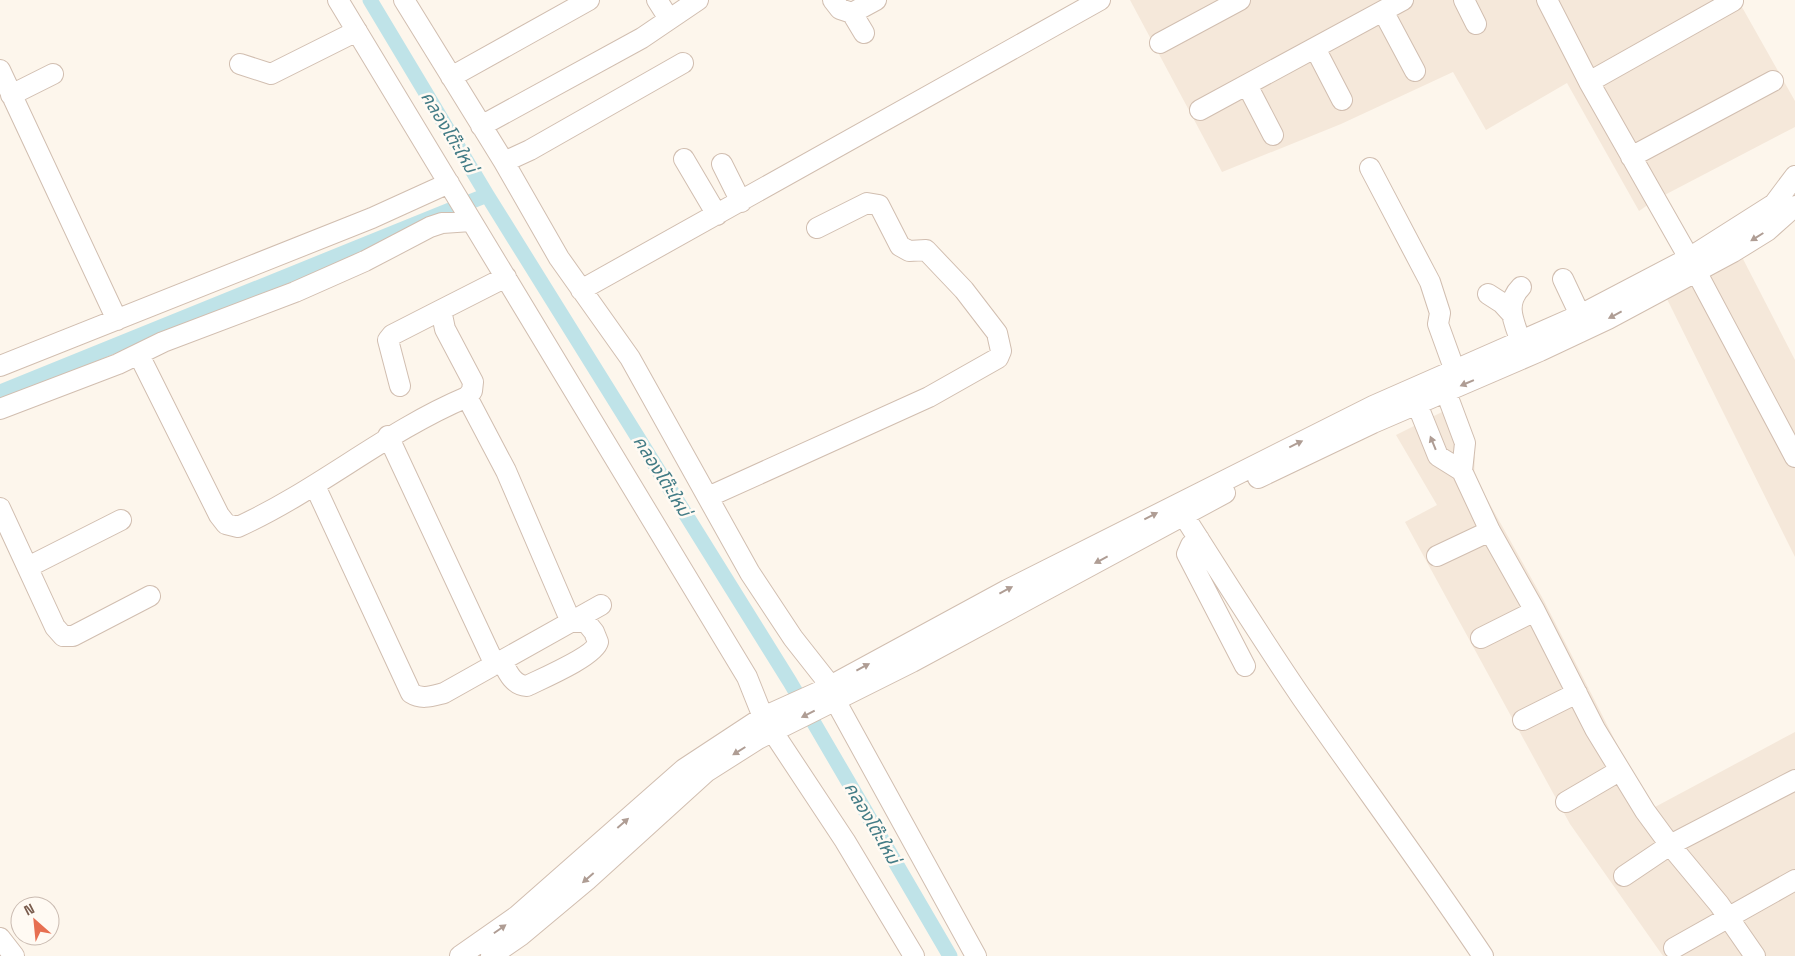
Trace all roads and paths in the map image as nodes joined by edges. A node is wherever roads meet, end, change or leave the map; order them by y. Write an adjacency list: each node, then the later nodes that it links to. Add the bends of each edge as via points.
1 (338, 0): 18 (street)
2 (404, 0): 27 (street)
3 (589, 0): 27 (street)
4 (657, 0): 16 (street)
5 (698, 0): 16 (street)
6 (833, 0): 15 (street, via 840,9)
7 (876, 0): 15 (street)
8 (1100, 0): 43 (street)
9 (1240, 0): 20 (street)
10 (1403, 0): 14 (street)
11 (1464, 0): 17 (street)
12 (1733, 1): 29 (street)
13 (1553, 2): 29 (street)
14 (1383, 11): 21 (street); 25 (street)
15 (852, 13): 19 (street)
16 (669, 19): 34 (street, via 642,38)
17 (1476, 24)
18 (357, 31): 23 (street, via 271,74); 42 (street)
19 (864, 33)
20 (1160, 43)
21 (1315, 48): 30 (street); 32 (street)
22 (683, 63): 38 (street)
23 (240, 64)
24 (0, 70): 31 (street)
25 (1415, 72)
26 (53, 74): 31 (street)
27 (451, 77): 34 (street)
28 (1773, 81): 36 (street)
29 (1588, 82): 36 (street)
30 (1247, 85): 33 (street); 35 (street)
31 (11, 95): 57 (street)
32 (1342, 100)
33 (1200, 110)
34 (481, 126): 38 (street)
35 (1273, 135)
36 (1631, 157): 48 (street)
37 (684, 160): 45 (street)
38 (504, 162): 52 (street)
39 (722, 164): 43 (street)
40 (1370, 168): 61 (street, via 1430,282 1440,313 1438,324)
41 (1795, 176): 48 (street, via 1774,204)
42 (451, 186): 46 (street); 57 (street)
43 (741, 202): 45 (street)
44 (1795, 206): 48 (street, one-way to 48, via 1767,231)
45 (717, 215): 52 (street)
46 (468, 217): 49 (street); 59 (street, via 430,227 295,292 163,342)
47 (817, 228): 71 (street, via 867,203 879,205 900,246 909,251 926,250 964,290 997,332 1001,351 998,358 929,397)
48 (1692, 265): 56 (street); 63 (street, one-way to 63, via 1540,351); 68 (street)
49 (506, 277): 54 (street); 89 (street)
50 (1563, 279): 56 (street)
51 (1521, 287): 55 (street, via 1511,304)
52 (581, 290): 71 (street, via 630,358)
53 (1488, 294): 55 (street)
54 (441, 310): 62 (street, via 388,340); 64 (street, via 444,329 472,382 472,391)
55 (1512, 314): 58 (street)
56 (1580, 315): 58 (street)
57 (117, 320): 60 (street)
58 (1521, 342): 61 (street)
59 (139, 355): 66 (street); 70 (street, via 226,524 238,527)
60 (0, 366)
61 (1455, 371): 87 (street, one-way to 61, via 1007,590 1373,406)
62 (400, 386)
63 (1446, 392): 65 (street); 69 (street, via 1465,442)
64 (467, 397): 67 (street); 82 (street, via 506,471)
65 (1417, 404): 69 (street, one-way to 65, via 1438,456); 73 (street)
66 (0, 409)
67 (388, 436): 70 (street); 84 (street)
68 (1795, 458)
69 (1462, 471): 75 (street)
70 (315, 486): 84 (street, via 411,693 425,698 444,693)
71 (708, 497): 87 (street, via 750,573)
72 (0, 508): 78 (street)
73 (1184, 516): 76 (street); 87 (street, one-way to 87)
74 (120, 520): 78 (street)
75 (1490, 531): 77 (street); 81 (street)
76 (1199, 539): 85 (street, via 1187,554); 104 (street, via 1301,697)
77 (1437, 556)
78 (28, 568): 79 (street, via 55,627 63,636 73,636)
79 (150, 596)
80 (601, 605): 82 (street)
81 (1535, 611): 83 (street); 86 (street)
82 (571, 622): 84 (street); 84 (street, via 586,622 598,642 594,650 566,667 527,686 514,682)
83 (1481, 638)
84 (498, 663)
85 (1245, 666)
86 (1577, 693): 88 (street); 90 (street)
87 (830, 694): 89 (street); 103 (street)
88 (1523, 720)
89 (773, 722): 100 (street, one-way to 89, via 517,916 684,769); 101 (street, one-way to 101, via 706,772 587,880); 102 (street)
90 (1620, 772): 92 (street); 93 (street)
91 (1795, 780): 93 (street)
92 (1566, 802)
93 (1670, 845): 94 (street); 96 (street)
94 (1624, 876)
95 (1795, 880): 96 (street)
96 (1728, 917): 98 (street); 105 (street)
97 (0, 938): 99 (street)
98 (1674, 948)
99 (14, 956)
100 (460, 956)
101 (491, 956)
102 (914, 956)
103 (976, 956)
104 (1483, 956)
105 (1755, 956)

